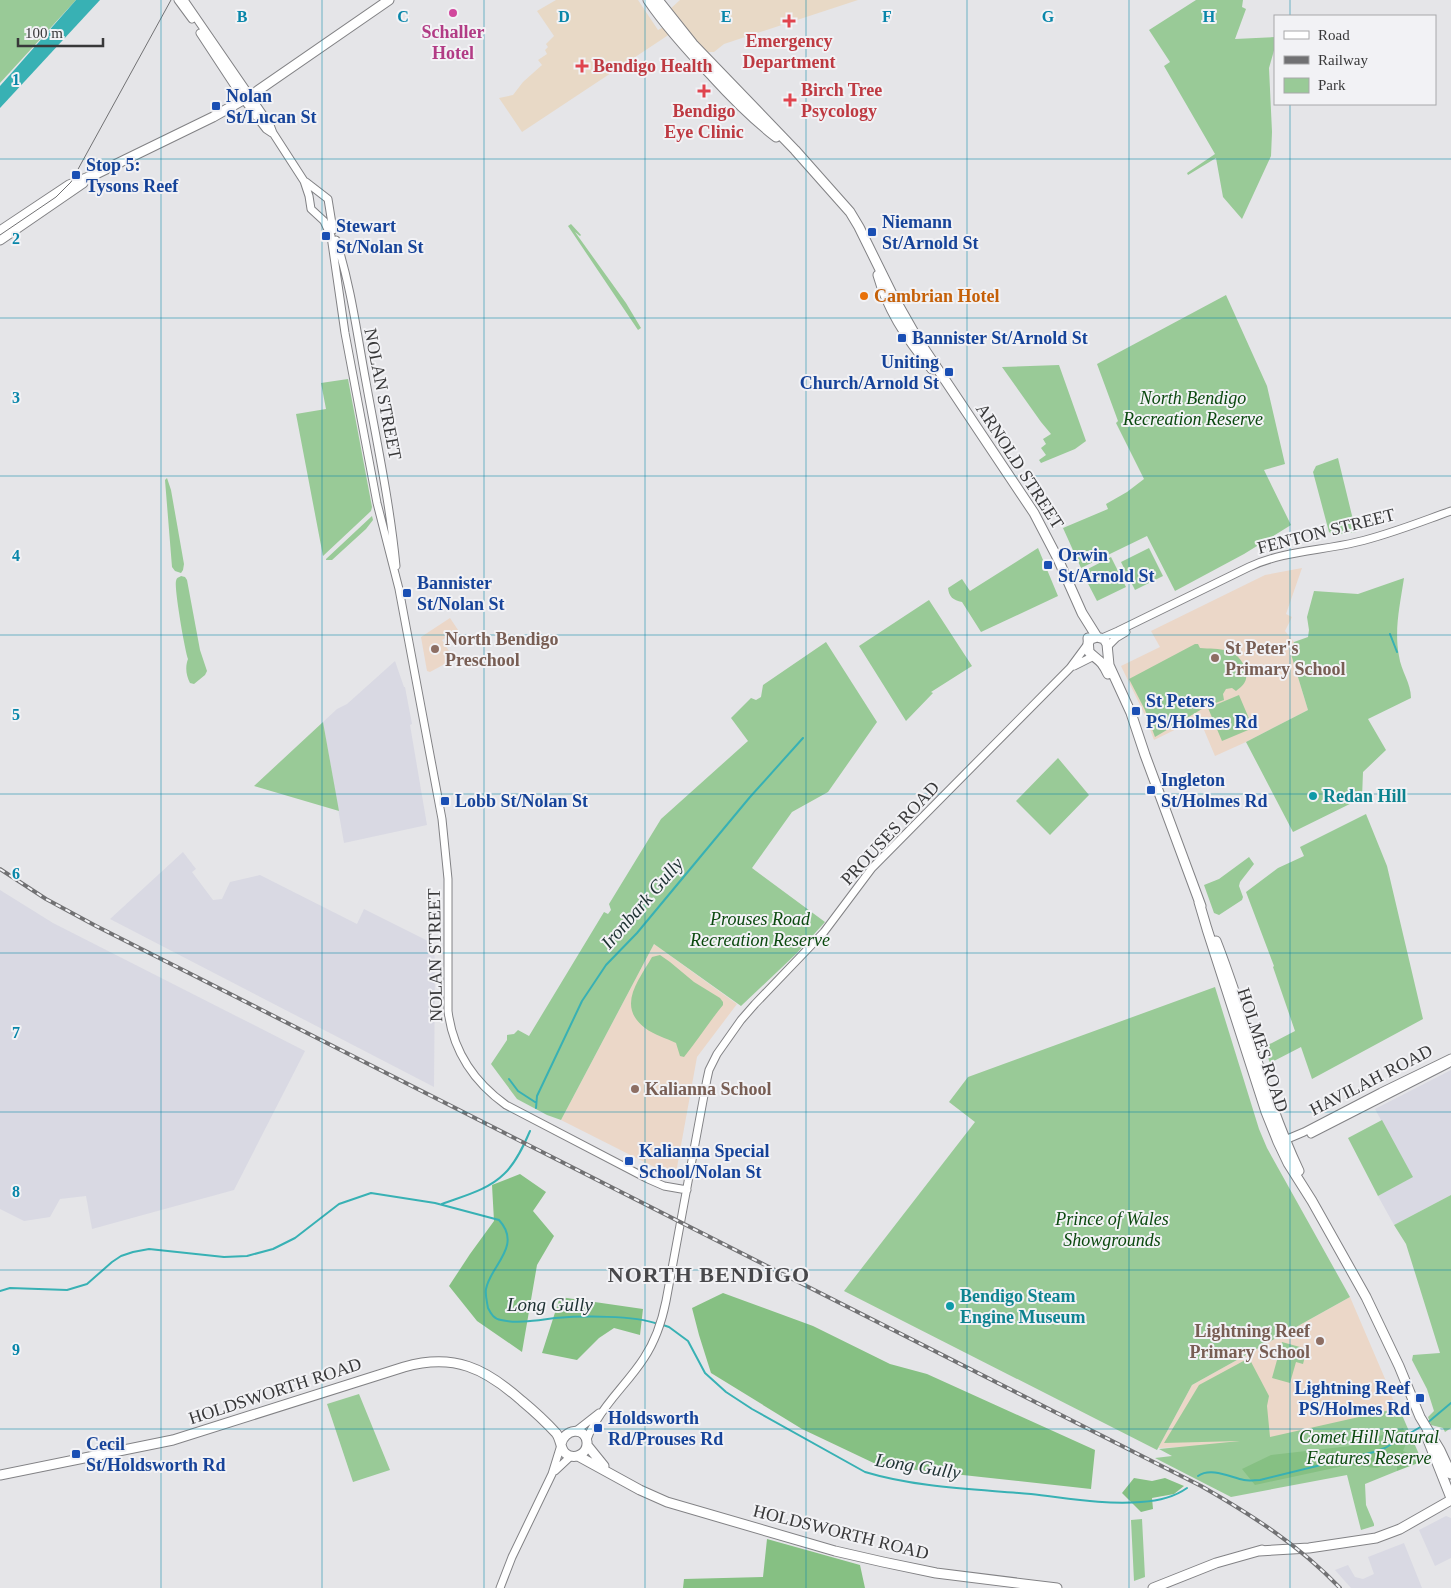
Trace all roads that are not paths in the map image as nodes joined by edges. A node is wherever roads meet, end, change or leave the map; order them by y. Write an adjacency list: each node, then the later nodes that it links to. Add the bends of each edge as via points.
1 (180, 0): 5 (street)
2 (389, 0): 5 (main road)
3 (648, 0): 6 (main road, ARNOLD STREET, via 673,35 728,94)
4 (658, 0): 6 (main road, ARNOLD STREET, via 693,44)
5 (247, 98): 7 (street); 8 (main road)
6 (806, 163): 19 (main road, ARNOLD STREET, via 850,212 898,314 1034,513)
7 (304, 181): 9 (street); 10 (street)
8 (75, 185): 13 (main road, via 56,192); 14 (main road)
9 (320, 194): 10 (street); 11 (street, via 326,197)
10 (310, 200): 12 (street, via 311,209)
11 (328, 206): 12 (street, via 325,212); 15 (street, NOLAN STREET)
12 (318, 214): 15 (street, NOLAN STREET, via 329,229)
13 (0, 230)
14 (0, 240)
15 (340, 266): 18 (street, NOLAN STREET, via 388,500); 18 (street, NOLAN STREET, via 345,333 378,508)
16 (1451, 511): 20 (street, FENTON STREET, via 1357,542 1293,552 1259,562 1118,631)
17 (1451, 515): 22 (street, FENTON STREET, via 1364,545 1294,556 1262,565 1122,634)
18 (399, 589): 29 (street, NOLAN STREET, via 445,843 448,1011 458,1049 477,1080 506,1105 648,1179)
19 (1082, 613): 20 (main road, ARNOLD STREET); 21 (main road, ARNOLD STREET)
20 (1099, 637): 21 (main road, via 1091,639); 22 (main road, via 1106,641)
21 (1088, 644): 23 (main road, via 1089,652); 24 (street, PROUSES ROAD)
22 (1107, 648): 23 (main road, via 1102,656); 25 (main road, HOLMES ROAD, via 1109,665 1131,713)
23 (1095, 657): 24 (street, PROUSES ROAD); 25 (main road, HOLMES ROAD, via 1105,668)
24 (1070, 668): 29 (street, PROUSES ROAD, via 872,868 824,932 741,1020 709,1070)
25 (1145, 755): 28 (main road, HOLMES ROAD, via 1231,979)
26 (1451, 1058): 28 (street, HAVILAH ROAD)
27 (1451, 1062): 28 (street, HAVILAH ROAD, via 1326,1126)
28 (1282, 1143): 32 (main road, HOLMES ROAD, via 1374,1315)
29 (687, 1190): 30 (street, PROUSES ROAD, via 661,1325 643,1360)
30 (602, 1411): 33 (street, PROUSES ROAD); 34 (street, PROUSES ROAD, via 589,1432)
31 (544, 1420): 33 (main road, HOLDSWORTH ROAD); 35 (main road, HOLDSWORTH ROAD, via 557,1434); 39 (main road, HOLDSWORTH ROAD, via 504,1385 480,1370 455,1362 426,1362 173,1440)
32 (1423, 1424): 38 (main road, HOLMES ROAD); 41 (main road, HOLMES ROAD)
33 (574, 1431): 34 (main road, via 583,1435); 35 (main road, via 564,1436)
34 (587, 1443): 36 (main road, via 584,1452); 40 (main road, HOLDSWORTH ROAD, via 599,1461)
35 (561, 1444): 36 (main road, via 564,1452); 37 (street)
36 (575, 1456): 37 (street); 40 (main road, HOLDSWORTH ROAD)
37 (552, 1474): 42 (street)
38 (1451, 1474)
39 (0, 1475)
40 (623, 1481): 43 (main road, HOLDSWORTH ROAD, via 672,1504 858,1557 936,1573)
41 (1451, 1499): 44 (main road, via 1416,1521 1368,1540 1259,1551 1228,1559)
42 (500, 1588)
43 (1056, 1588)
44 (1153, 1588)

